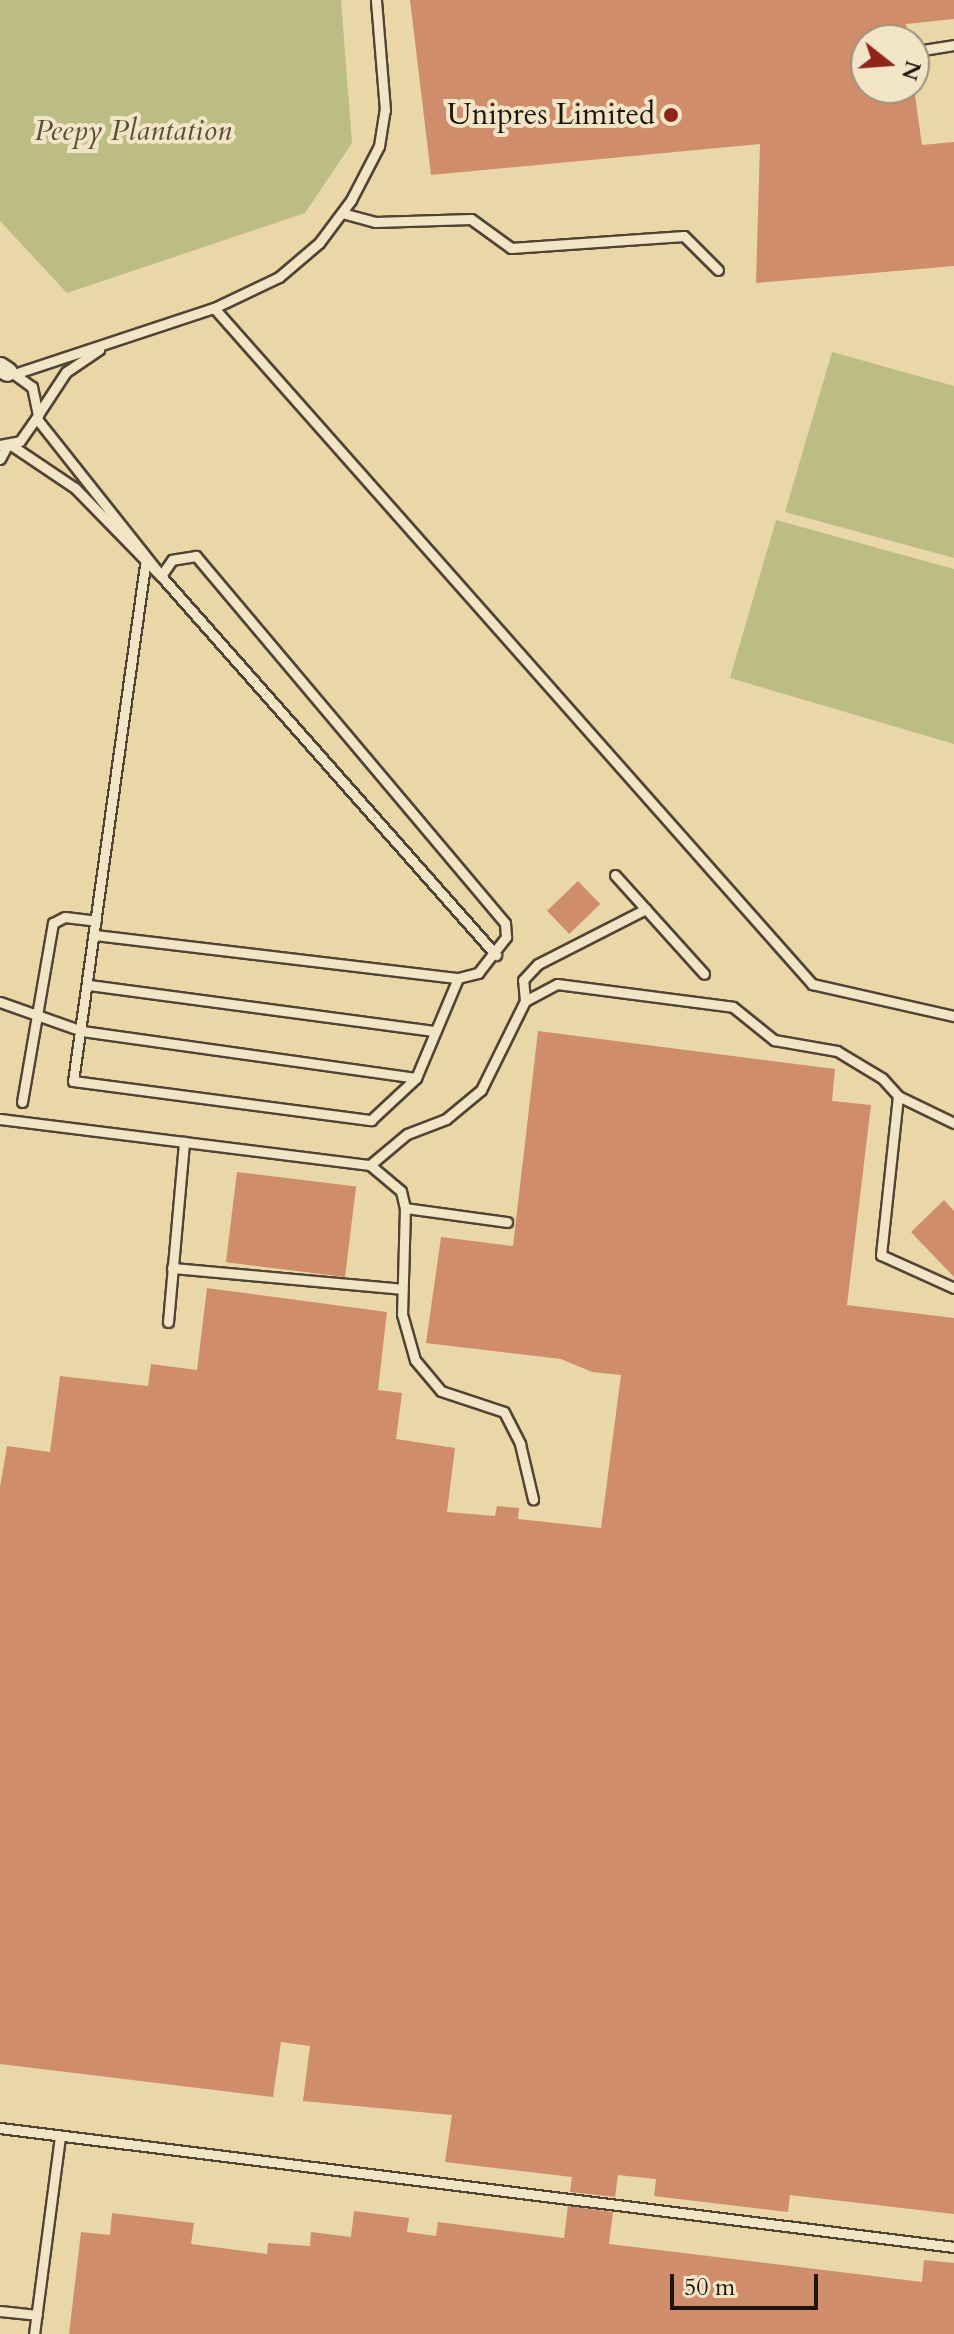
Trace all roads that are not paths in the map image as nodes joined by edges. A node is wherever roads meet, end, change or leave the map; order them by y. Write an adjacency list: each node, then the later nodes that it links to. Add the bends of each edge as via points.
1 (376, 0): 4 (lane, via 384,72 381,134 368,172)
2 (954, 45): 3 (lane)
3 (930, 49)
4 (342, 213): 5 (lane, via 375,222 471,219 511,248 684,236); 6 (lane, via 279,277)
5 (718, 270)
6 (214, 308): 7 (lane); 25 (lane, via 812,984)
7 (102, 348): 8 (lane); 9 (lane, via 66,372)
8 (6, 371): 9 (lane, via 32,387)
9 (37, 417): 10 (lane); 13 (lane)
10 (6, 445): 11 (lane); 12 (lane, via 75,488)
11 (0, 459)
12 (145, 565): 13 (lane); 16 (lane)
13 (161, 576): 18 (lane); 18 (lane, via 172,560 196,556 505,923)
14 (615, 875): 15 (lane)
15 (646, 909): 19 (lane); 22 (lane, via 538,964 523,980)
16 (96, 921): 17 (lane); 24 (lane, via 65,917 53,923)
17 (95, 935): 20 (lane); 21 (lane)
18 (496, 955): 20 (lane, via 478,973)
19 (704, 974)
20 (458, 978): 27 (lane)
21 (89, 985): 26 (lane); 27 (lane)
22 (525, 1001): 29 (lane, via 557,984 733,1007 774,1040 837,1051 882,1078); 34 (lane, via 481,1090 446,1119 407,1134)
23 (0, 1002): 24 (lane)
24 (37, 1012): 26 (lane); 30 (lane)
25 (954, 1016)
26 (82, 1031): 28 (lane); 28 (lane, via 73,1081 371,1120)
27 (434, 1031): 28 (lane)
28 (416, 1078)
29 (898, 1096): 32 (lane); 38 (lane, via 881,1255)
30 (22, 1102)
31 (0, 1119): 33 (lane)
32 (954, 1123)
33 (184, 1142): 34 (lane); 37 (lane)
34 (370, 1165): 35 (lane, via 401,1191)
35 (405, 1208): 36 (lane); 39 (lane)
36 (507, 1222)
37 (172, 1268): 39 (lane); 40 (lane)
38 (954, 1288)
39 (402, 1289): 41 (lane, via 415,1360 441,1391 504,1412 520,1444)
40 (168, 1322)
41 (533, 1499)
42 (0, 2128): 43 (lane)
43 (60, 2136): 44 (lane); 46 (lane)
44 (954, 2247)
45 (0, 2311): 46 (lane)
46 (37, 2315): 47 (lane)
47 (34, 2334)

